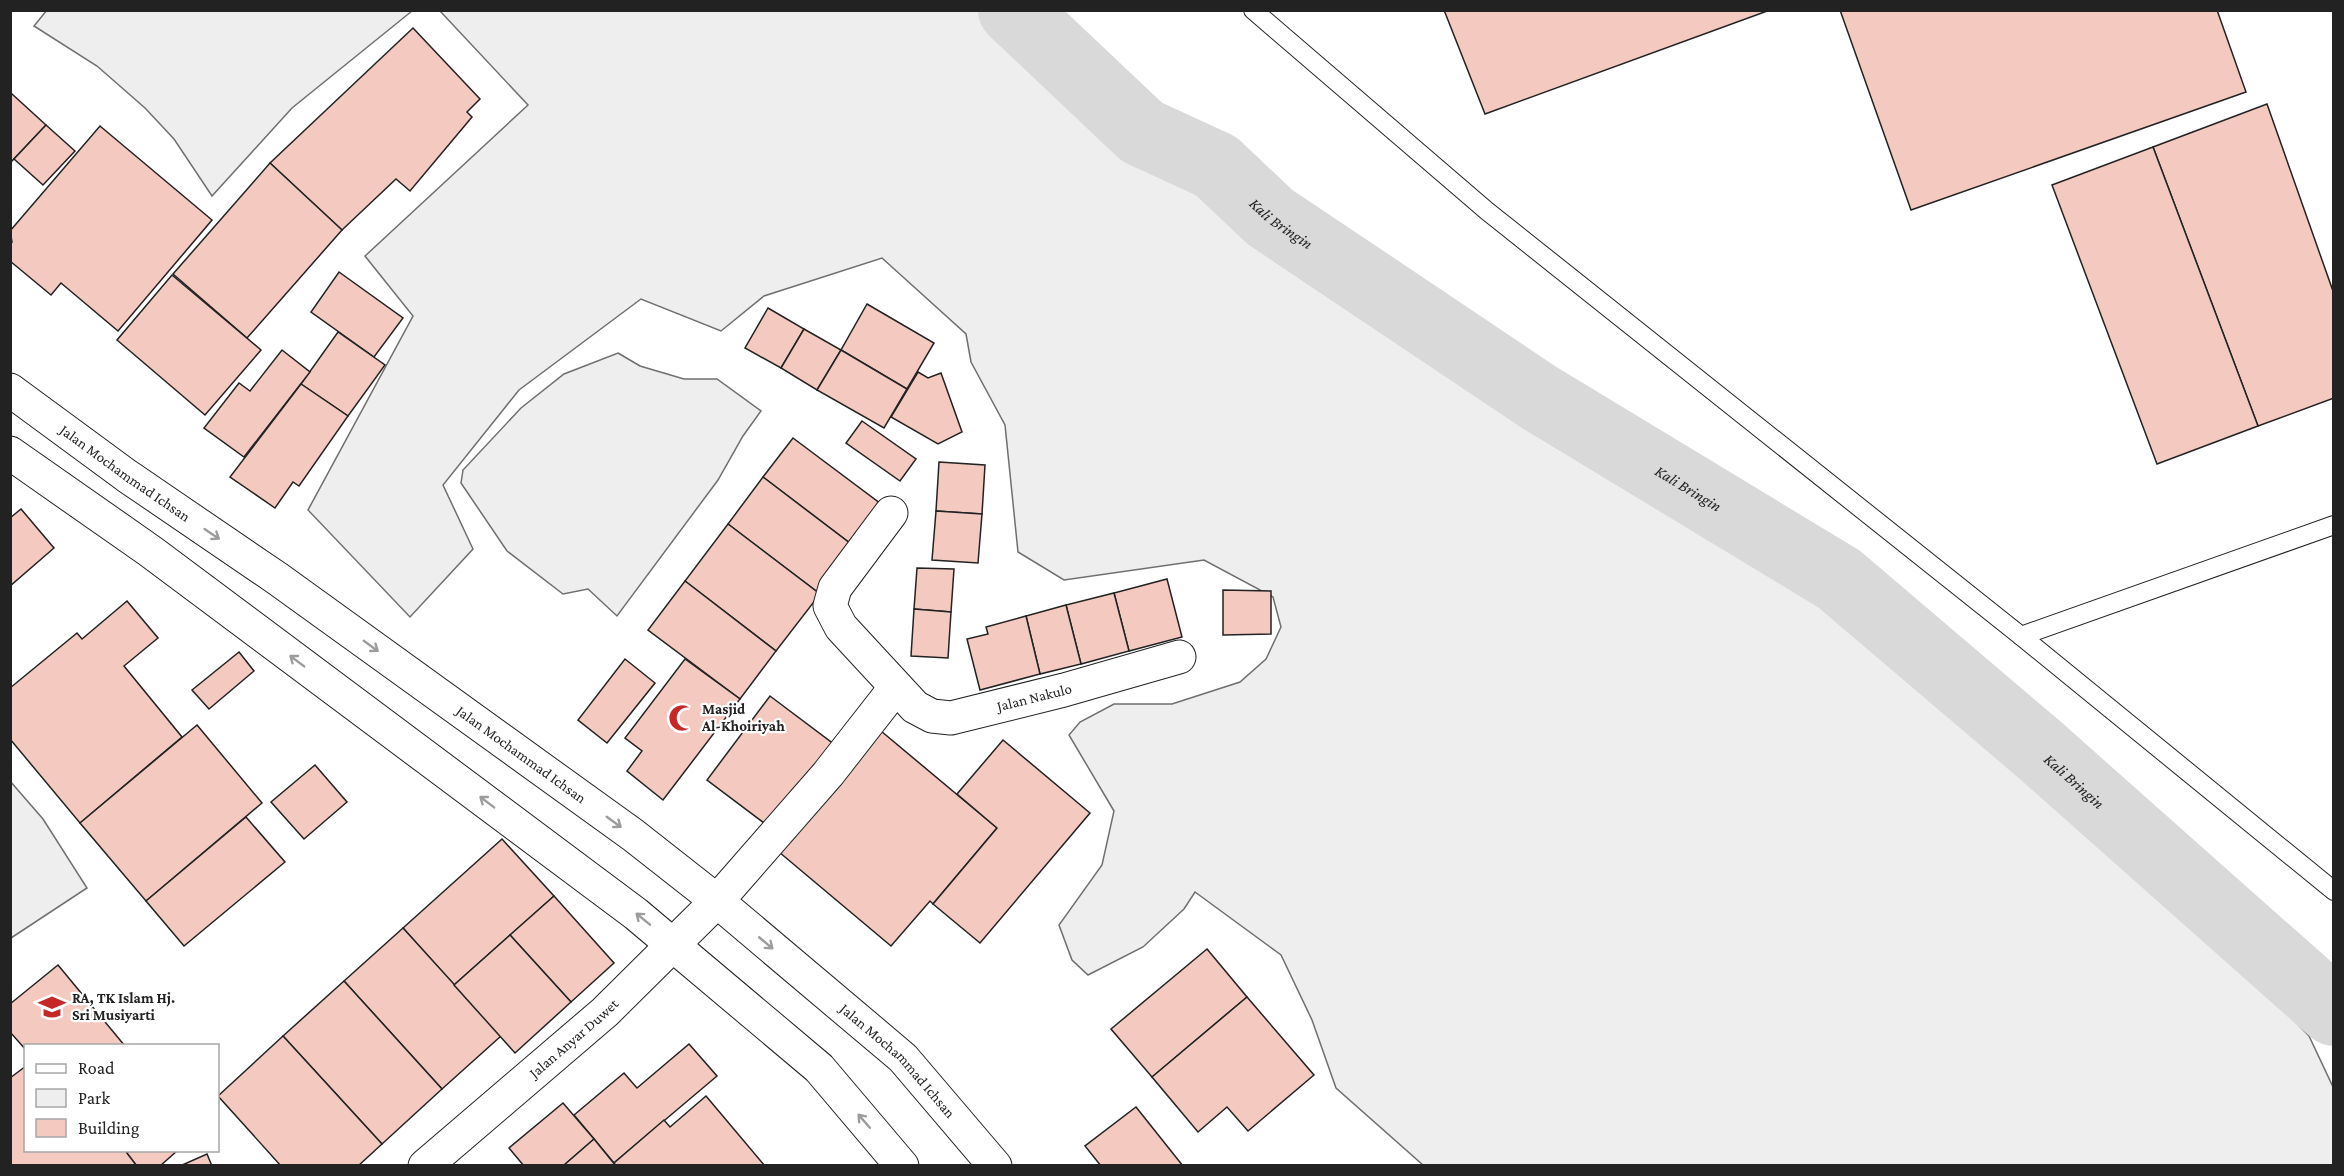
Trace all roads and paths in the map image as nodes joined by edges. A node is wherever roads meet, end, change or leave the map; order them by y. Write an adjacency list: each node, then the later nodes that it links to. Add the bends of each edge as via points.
1 (1253, 10): 6 (lane, via 1487,211)
2 (10, 390): 10 (main road, Jalan Mochammad Ichsan, one-way to 10, via 278,579)
3 (10, 453): 11 (main road, one-way to 3, via 159,558)
4 (891, 513): 8 (main road, Jalan Nakulo, via 835,588 830,606 841,627)
5 (2334, 525): 6 (lane)
6 (2021, 636): 9 (lane)
7 (1179, 657): 8 (main road, Jalan Nakulo, via 951,718 932,716 915,707)
8 (896, 687): 10 (main road, via 828,774)
9 (2334, 891)
10 (717, 901): 11 (main road, Jalan Anyar Duwet); 14 (main road, Jalan Mochammad Ichsan, one-way to 14, via 903,1058)
11 (673, 944): 12 (main road, Jalan Anyar Duwet, via 605,1012); 13 (main road, one-way to 11, via 819,1068)
12 (439, 1161)
13 (903, 1166)
14 (995, 1166)

